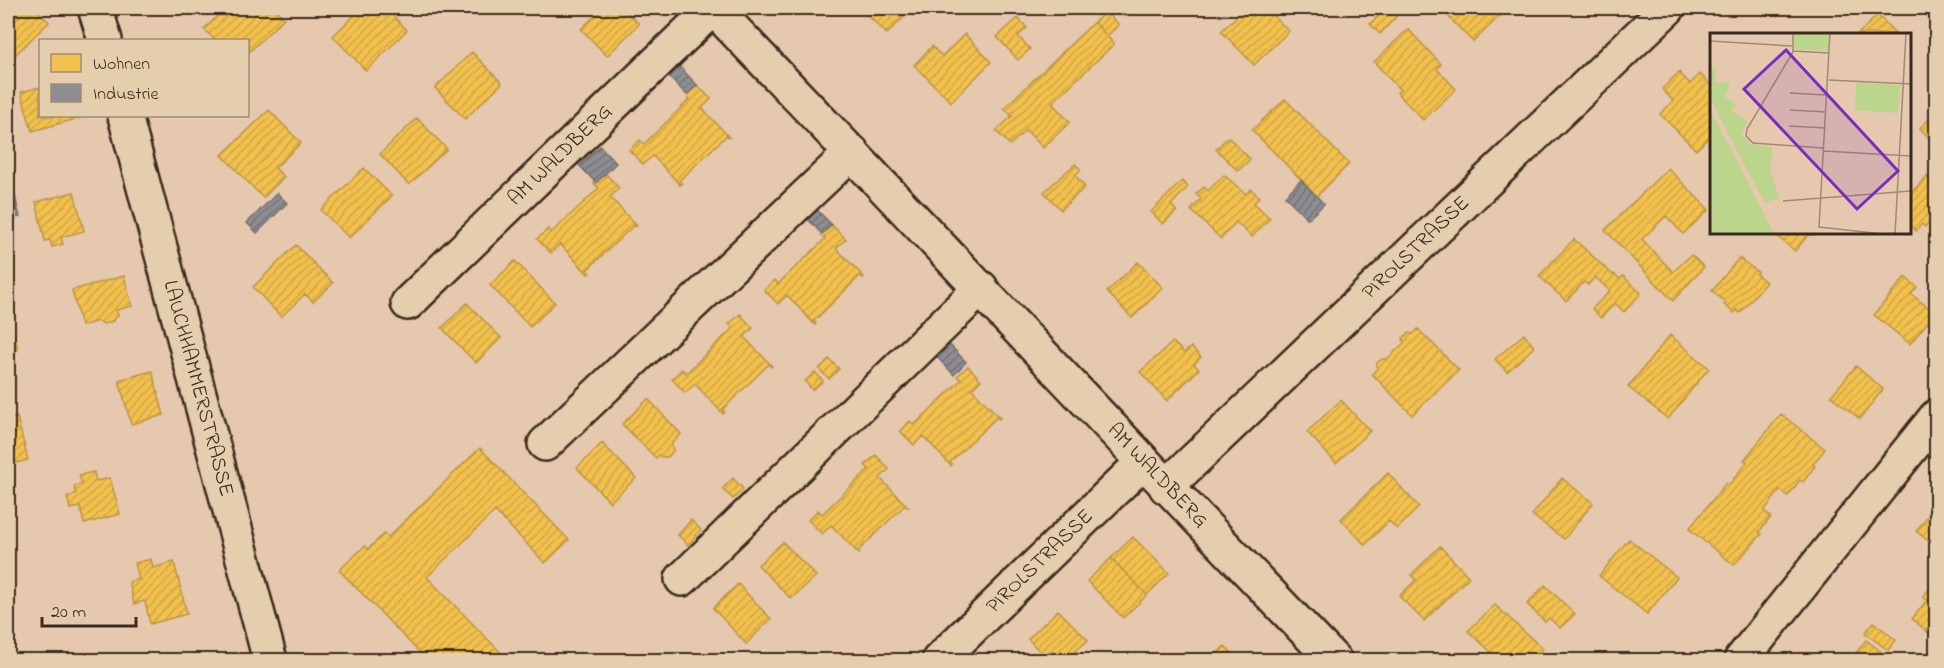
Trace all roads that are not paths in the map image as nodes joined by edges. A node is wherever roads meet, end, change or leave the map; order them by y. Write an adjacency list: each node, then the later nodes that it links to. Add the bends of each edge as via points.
1 (95, 8): 4 (street)
2 (713, 8): 6 (street, AM WALDBERG); 8 (street, AM WALDBERG)
3 (1668, 8): 12 (street, PIROLSTRASSE)
4 (105, 39)
5 (125, 117): 14 (street, LAUCHHAMMERSTRASSE)
6 (852, 152): 7 (street, AM WALDBERG); 10 (street)
7 (981, 288): 11 (street, AM WALDBERG); 13 (street)
8 (408, 303)
9 (1936, 417): 17 (street)
10 (545, 444)
11 (1143, 462): 12 (street, AM WALDBERG); 15 (street, PIROLSTRASSE)
12 (1166, 486): 16 (street, AM WALDBERG)
13 (682, 579)
14 (270, 660)
15 (939, 660)
16 (1334, 660)
17 (1741, 660)

